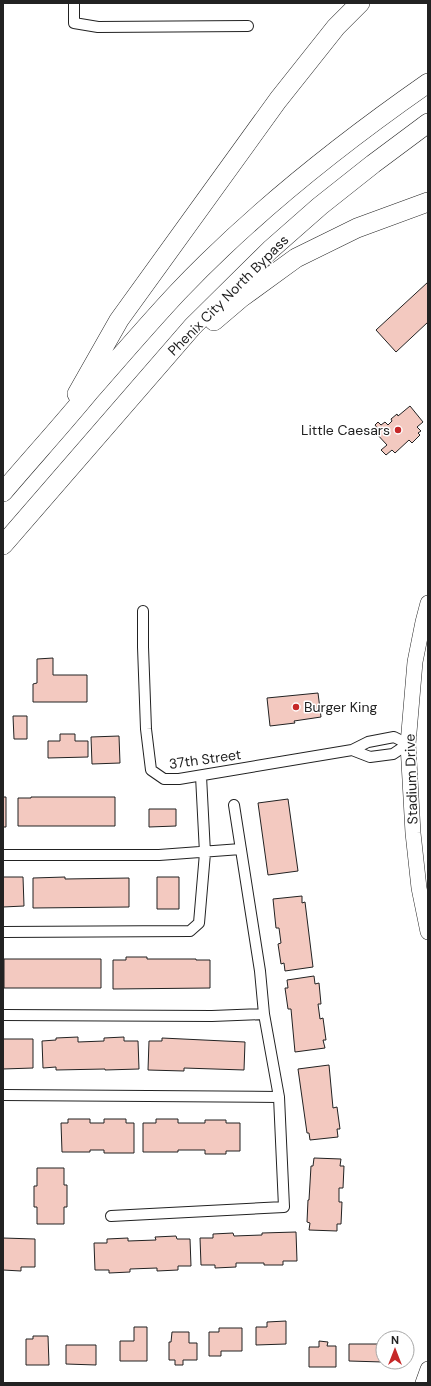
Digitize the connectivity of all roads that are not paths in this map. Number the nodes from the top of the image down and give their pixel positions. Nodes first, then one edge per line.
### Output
1 (74, 3) edge
2 (360, 3) edge
3 (248, 26) dead end
4 (428, 83) edge
5 (428, 123) edge
6 (428, 202) edge
7 (116, 414) junction
8 (57, 429) junction
9 (3, 492) edge
10 (3, 545) edge
11 (428, 603) edge
12 (143, 610) dead end
13 (408, 744) junction
14 (352, 750) junction
15 (202, 776) junction
16 (234, 805) dead end
17 (241, 850) junction
18 (205, 853) junction
19 (3, 855) edge
20 (424, 887) edge
21 (3, 932) edge
22 (428, 932) edge
23 (264, 1014) junction
24 (3, 1015) edge
25 (3, 1095) edge
26 (279, 1096) junction
27 (111, 1216) dead end
28 (428, 1369) edge
29 (423, 1383) edge

1 - 3 street
2 - 8 highway
4 - 8 highway
5 - 7 highway, Phenix City North Bypass
6 - 7 highway
7 - 10 highway, Phenix City North Bypass
8 - 9 highway
11 - 13 street, Stadium Drive
12 - 15 street, 37th Street
13 - 14 street, 37th Street
13 - 14 street, 37th Street
13 - 20 street, Stadium Drive
14 - 15 street, 37th Street
15 - 18 street
16 - 17 street
17 - 18 street
17 - 23 street
18 - 19 street
18 - 21 street
20 - 22 street, Stadium Drive
23 - 24 street
23 - 26 street
25 - 26 street
26 - 27 street
28 - 29 street

